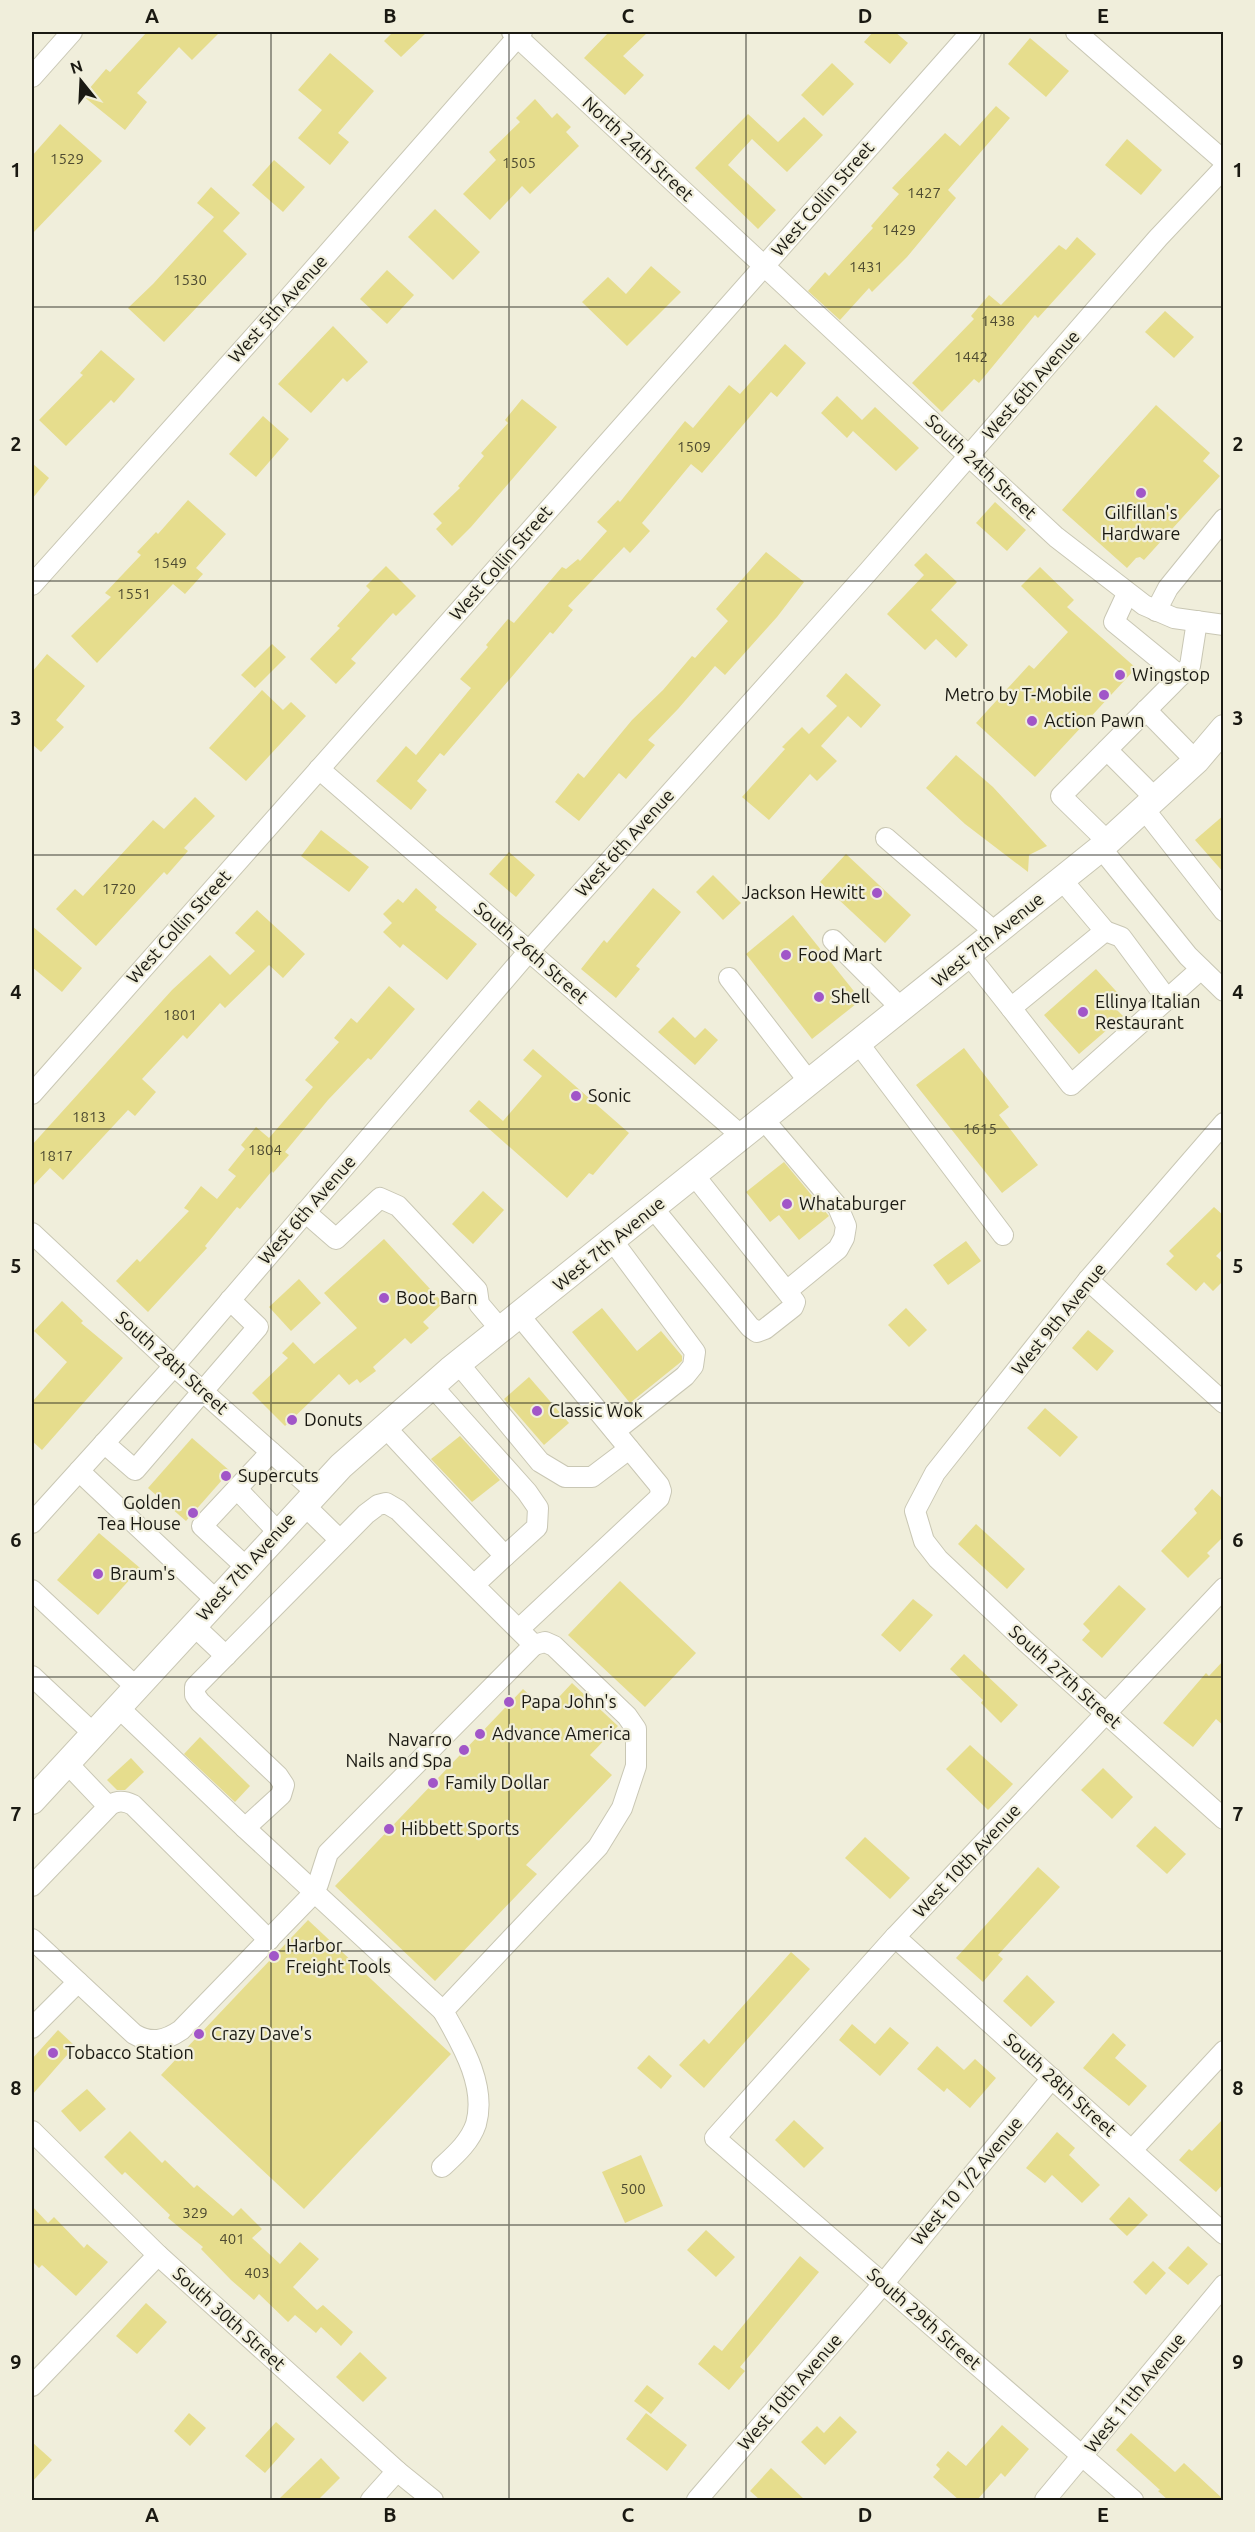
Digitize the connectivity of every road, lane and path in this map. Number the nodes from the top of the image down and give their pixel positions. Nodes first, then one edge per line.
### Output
1 (72, 32) edge
2 (971, 32) edge
3 (1076, 32) edge
4 (517, 33) edge
5 (32, 77) edge
6 (1224, 162) edge
7 (1224, 168) edge
8 (764, 266) junction
9 (969, 456) junction
10 (1224, 519) edge
11 (32, 585) edge
12 (1127, 594) junction
13 (1156, 610) junction
14 (1197, 621) junction
15 (1224, 625) edge
16 (1180, 676) junction
17 (1146, 711) junction
18 (1224, 728) edge
19 (1107, 750) junction
20 (1196, 761) junction
21 (319, 769) junction
22 (1150, 804) junction
23 (886, 838) dead end
24 (1105, 845) junction
25 (1062, 880) junction
26 (1224, 911) edge
27 (1105, 931) junction
28 (996, 933) junction
29 (833, 940) dead end
30 (529, 951) junction
31 (969, 956) junction
32 (1201, 969) junction
33 (729, 978) dead end
34 (1224, 992) edge
35 (1167, 999) junction
36 (1011, 1008) junction
37 (902, 1009) junction
38 (860, 1044) junction
39 (810, 1083) junction
40 (32, 1094) edge
41 (764, 1120) junction
42 (1224, 1123) edge
43 (743, 1137) junction
44 (694, 1175) junction
45 (653, 1208) junction
46 (305, 1212) junction
47 (32, 1233) edge
48 (1003, 1235) dead end
49 (612, 1240) junction
50 (1088, 1280) junction
51 (788, 1290) junction
52 (230, 1300) junction
53 (510, 1322) junction
54 (458, 1363) junction
55 (174, 1366) junction
56 (432, 1386) junction
57 (202, 1391) junction
58 (1224, 1403) edge
59 (385, 1427) junction
60 (615, 1431) junction
61 (104, 1443) junction
62 (629, 1449) junction
63 (271, 1452) junction
64 (79, 1471) junction
65 (237, 1489) junction
66 (309, 1498) junction
67 (32, 1523) edge
68 (918, 1526) joint
69 (278, 1532) junction
70 (340, 1540) junction
71 (505, 1556) junction
72 (246, 1567) junction
73 (474, 1585) junction
74 (1224, 1588) edge
75 (32, 1590) edge
76 (216, 1600) junction
77 (193, 1625) junction
78 (519, 1629) junction
79 (534, 1645) junction
80 (226, 1656) junction
81 (32, 1676) edge
82 (136, 1688) junction
83 (118, 1707) junction
84 (1105, 1714) junction
85 (94, 1734) junction
86 (67, 1763) junction
87 (32, 1801) edge
88 (108, 1806) junction
89 (1224, 1819) edge
90 (245, 1828) junction
91 (32, 1886) edge
92 (313, 1892) junction
93 (895, 1937) junction
94 (32, 1939) edge
95 (269, 1940) junction
96 (78, 1982) junction
97 (443, 2011) junction
98 (32, 2028) edge
99 (1224, 2051) edge
100 (1052, 2078) junction
101 (32, 2131) edge
102 (715, 2138) joint
103 (1131, 2150) junction
104 (442, 2167) dead end
105 (1224, 2234) edge
106 (158, 2255) junction
107 (883, 2284) junction
108 (1224, 2285) edge
109 (32, 2386) edge
110 (1083, 2456) junction
111 (397, 2471) junction
112 (371, 2500) edge
113 (430, 2500) edge
114 (697, 2500) edge
115 (1045, 2500) edge
116 (1132, 2500) edge

1 - 5 street
2 - 8 street, West Collin Street
3 - 6 street
4 - 8 street, North 24th Street
4 - 11 street, West 5th Avenue
7 - 9 street, West 6th Avenue
8 - 9 street, South 24th Street
8 - 21 street, West Collin Street
9 - 12 street, South 24th Street
9 - 30 street, West 6th Avenue
10 - 13 street
12 - 13 street, South 24th Street
12 - 16 street
13 - 14 street, South 24th Street
14 - 15 street, South 24th Street
14 - 16 street
16 - 17 street
17 - 19 street
17 - 20 street
18 - 20 main road, West 7th Avenue
19 - 22 street
19 - 24 street
20 - 22 main road, West 7th Avenue
21 - 30 street, South 26th Street
21 - 40 street, West Collin Street
22 - 24 main road, West 7th Avenue
22 - 26 street
23 - 28 street
24 - 25 main road, West 7th Avenue
24 - 32 street
25 - 27 street
25 - 28 main road, West 7th Avenue
27 - 35 street
27 - 36 street
28 - 31 main road, West 7th Avenue
29 - 37 street
30 - 43 street, South 26th Street
30 - 46 street, West 6th Avenue
31 - 36 street
31 - 37 main road, West 7th Avenue
32 - 34 street
32 - 35 street
33 - 39 street
35 - 36 street
37 - 38 main road, West 7th Avenue
38 - 39 main road, West 7th Avenue
38 - 48 street
39 - 41 main road, West 7th Avenue
41 - 43 main road, West 7th Avenue
41 - 51 street
42 - 50 street, West 9th Avenue
43 - 44 main road, West 7th Avenue
44 - 45 main road, West 7th Avenue
44 - 51 street
45 - 49 main road, West 7th Avenue
45 - 51 street
46 - 52 street, West 6th Avenue
46 - 53 street
47 - 55 street, South 28th Street
49 - 53 main road, West 7th Avenue
49 - 60 street
50 - 58 street
50 - 68 street, West 9th Avenue
52 - 55 street, West 6th Avenue
52 - 57 street
53 - 54 main road, West 7th Avenue
53 - 60 street
54 - 56 main road, West 7th Avenue
54 - 62 street
55 - 57 street, South 28th Street
55 - 61 street, West 6th Avenue
56 - 59 main road, West 7th Avenue
56 - 71 street
57 - 61 street
57 - 63 street, South 28th Street
59 - 66 main road, West 7th Avenue
59 - 71 street
60 - 62 street
61 - 64 street, West 6th Avenue
62 - 78 street
63 - 65 street
63 - 66 street, South 28th Street
64 - 67 street, West 6th Avenue
64 - 76 street
65 - 69 street
65 - 72 street
66 - 69 main road, West 7th Avenue
66 - 70 street, South 28th Street
68 - 84 street, South 27th Street
69 - 72 main road, West 7th Avenue
70 - 73 street
70 - 80 street
71 - 73 street
72 - 76 main road, West 7th Avenue
73 - 78 street
74 - 84 street, West 10th Avenue
75 - 82 street
76 - 77 main road, West 7th Avenue
77 - 80 street
77 - 82 main road, West 7th Avenue
78 - 79 street
79 - 92 street
79 - 97 street
80 - 90 street
81 - 85 street
82 - 83 main road, West 7th Avenue
83 - 85 main road, West 7th Avenue
83 - 90 street
84 - 89 street, South 27th Street
84 - 93 street, West 10th Avenue
85 - 86 main road, West 7th Avenue
86 - 87 main road, West 7th Avenue
86 - 88 street
88 - 91 street
88 - 95 street
90 - 92 street
92 - 95 street
92 - 97 street
93 - 100 street, South 28th Street
93 - 102 street, West 10th Avenue
94 - 96 street
95 - 96 street
96 - 98 street
97 - 104 street
99 - 103 street
100 - 103 street, South 28th Street
100 - 107 street, West 10 1/2 Avenue
101 - 106 street, South 30th Street
102 - 107 street, South 29th Street
103 - 105 street, South 28th Street
106 - 109 street
106 - 111 street, South 30th Street
107 - 110 street, South 29th Street
107 - 114 street, West 10th Avenue
108 - 110 street, West 11th Avenue
110 - 115 street, West 11th Avenue
110 - 116 street, South 29th Street
111 - 112 street
111 - 113 street, South 30th Street

